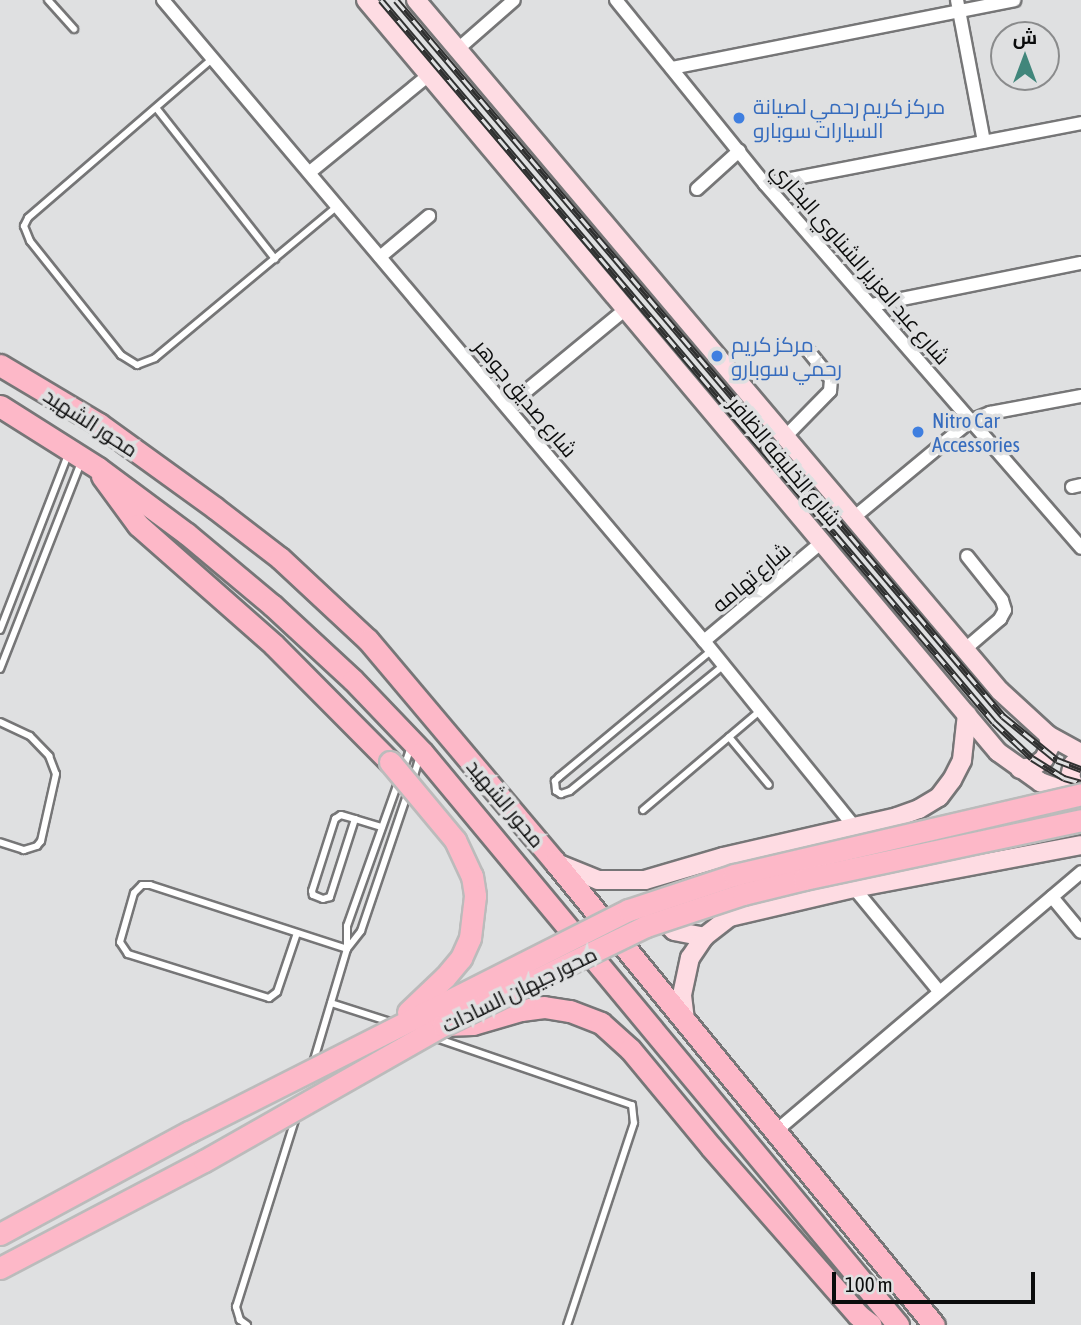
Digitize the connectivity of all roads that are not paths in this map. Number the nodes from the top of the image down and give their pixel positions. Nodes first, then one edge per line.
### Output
1 (48, 0) edge
2 (163, 0) edge
3 (366, 0) edge
4 (416, 0) edge
5 (514, 0) edge
6 (616, 0) edge
7 (1014, 0) edge
8 (958, 5) edge
9 (75, 29) dead end
10 (458, 49) junction
11 (213, 59) junction
12 (672, 68) junction
13 (429, 75) junction
14 (157, 109) junction
15 (1081, 122) edge
16 (984, 141) junction
17 (739, 150) junction
18 (310, 172) junction
19 (765, 184) junction
20 (697, 189) dead end
21 (338, 206) junction
22 (429, 216) dead end
23 (380, 257) junction
24 (275, 259) junction
25 (1081, 263) edge
26 (873, 304) junction
27 (627, 308) junction
28 (809, 352) dead end
29 (0, 365) edge
30 (1081, 396) edge
31 (0, 406) edge
32 (508, 406) junction
33 (970, 421) junction
34 (784, 438) junction
35 (83, 459) junction
36 (852, 519) junction
37 (822, 542) junction
38 (1081, 548) edge
39 (967, 556) dead end
40 (0, 631) edge
41 (708, 645) junction
42 (964, 650) junction
43 (724, 665) junction
44 (0, 669) edge
45 (761, 710) junction
46 (967, 714) junction
47 (0, 722) edge
48 (618, 728) junction
49 (1048, 735) junction
50 (729, 737) junction
51 (629, 742) junction
52 (417, 748) junction
53 (1081, 755) edge
54 (1020, 769) junction
55 (769, 785) dead end
56 (1080, 795) edge
57 (643, 810) dead end
58 (355, 819) junction
59 (1081, 820) edge
60 (853, 826) junction
61 (382, 827) junction
62 (0, 842) edge
63 (1081, 845) edge
64 (555, 862) junction
65 (1081, 872) edge
66 (645, 880) junction
67 (854, 888) junction
68 (1052, 897) junction
69 (1079, 927) edge
70 (297, 933) junction
71 (704, 937) junction
72 (347, 949) junction
73 (938, 990) junction
74 (331, 1003) junction
75 (685, 1020) junction
76 (443, 1025) junction
77 (408, 1028) dead end
78 (384, 1032) junction
79 (421, 1033) dead end
80 (306, 1082) dead end
81 (302, 1096) dead end
82 (776, 1131) junction
83 (0, 1234) edge
84 (0, 1268) edge
85 (247, 1325) edge
86 (567, 1325) edge
87 (871, 1325) edge
88 (898, 1325) edge
89 (934, 1325) edge

1 - 9 lane
2 - 11 street, شارع صديق جوهر
3 - 13 street, شارع الخليفه الظافر
4 - 10 street, شارع الخليفه الظافر
5 - 10 street
6 - 12 street, شارع عبد العزيز الشناوي البخاري
7 - 8 street
8 - 12 street
8 - 16 street
10 - 34 street, شارع الخليفه الظافر
11 - 14 lane
11 - 18 street, شارع صديق جوهر
12 - 17 street, شارع عبد العزيز الشناوي البخاري
13 - 18 street
13 - 27 street, شارع الخليفه الظافر
14 - 24 lane
14 - 24 lane
15 - 16 street
16 - 19 street
17 - 19 street, شارع عبد العزيز الشناوي البخاري
17 - 20 street
18 - 21 street, شارع صديق جوهر
19 - 26 street, شارع عبد العزيز الشناوي البخاري
21 - 23 street, شارع صديق جوهر
21 - 24 lane
22 - 23 street
23 - 32 street, شارع صديق جوهر
25 - 26 street
26 - 33 street, شارع عبد العزيز الشناوي البخاري
27 - 32 street
27 - 37 street, شارع الخليفه الظافر
28 - 34 street
29 - 64 main road, محور الشهيد
30 - 33 street
31 - 35 main road, محور الشهيد
32 - 41 street, شارع صديق جوهر
33 - 36 street
33 - 38 street, شارع عبد العزيز الشناوي البخاري
34 - 36 street, شارع الخليفه الظافر
35 - 40 lane
35 - 44 lane
35 - 52 main road, محور الشهيد
35 - 78 main road, bridge
36 - 42 street, شارع الخليفه الظافر
37 - 41 street, شارع تهامه
37 - 46 street, شارع الخليفه الظافر
39 - 42 street
41 - 43 street, شارع صديق جوهر
41 - 48 lane
42 - 49 street, شارع الخليفه الظافر
43 - 45 street, شارع صديق جوهر
43 - 51 lane
45 - 50 lane
45 - 60 street, شارع صديق جوهر
46 - 54 street, شارع الخليفه الظافر
46 - 60 street
47 - 62 lane
48 - 51 lane
48 - 51 lane
49 - 53 street, شارع الخليفه الظافر
49 - 54 street
50 - 55 lane
50 - 57 lane
52 - 61 lane
52 - 72 lane
52 - 88 main road, محور الشهيد
53 - 56 street
54 - 56 street, شارع الخليفه الظافر
56 - 78 main road, محور جيهان السادات, bridge
58 - 58 lane
58 - 61 lane
59 - 76 main road, محور جيهان السادات, bridge
60 - 66 street
61 - 72 lane
63 - 67 street
64 - 66 street
64 - 75 main road, محور الشهيد
65 - 68 street
66 - 71 street
67 - 71 street
67 - 73 street
68 - 69 street
68 - 73 street
70 - 70 lane
70 - 72 lane
71 - 75 street
72 - 74 lane
73 - 82 street
74 - 77 lane
74 - 80 lane
75 - 82 main road, محور الشهيد
76 - 84 main road, محور جيهان السادات, bridge
76 - 87 main road
78 - 83 main road, محور جيهان السادات, bridge
79 - 86 lane
81 - 85 lane
82 - 89 main road, محور الشهيد

